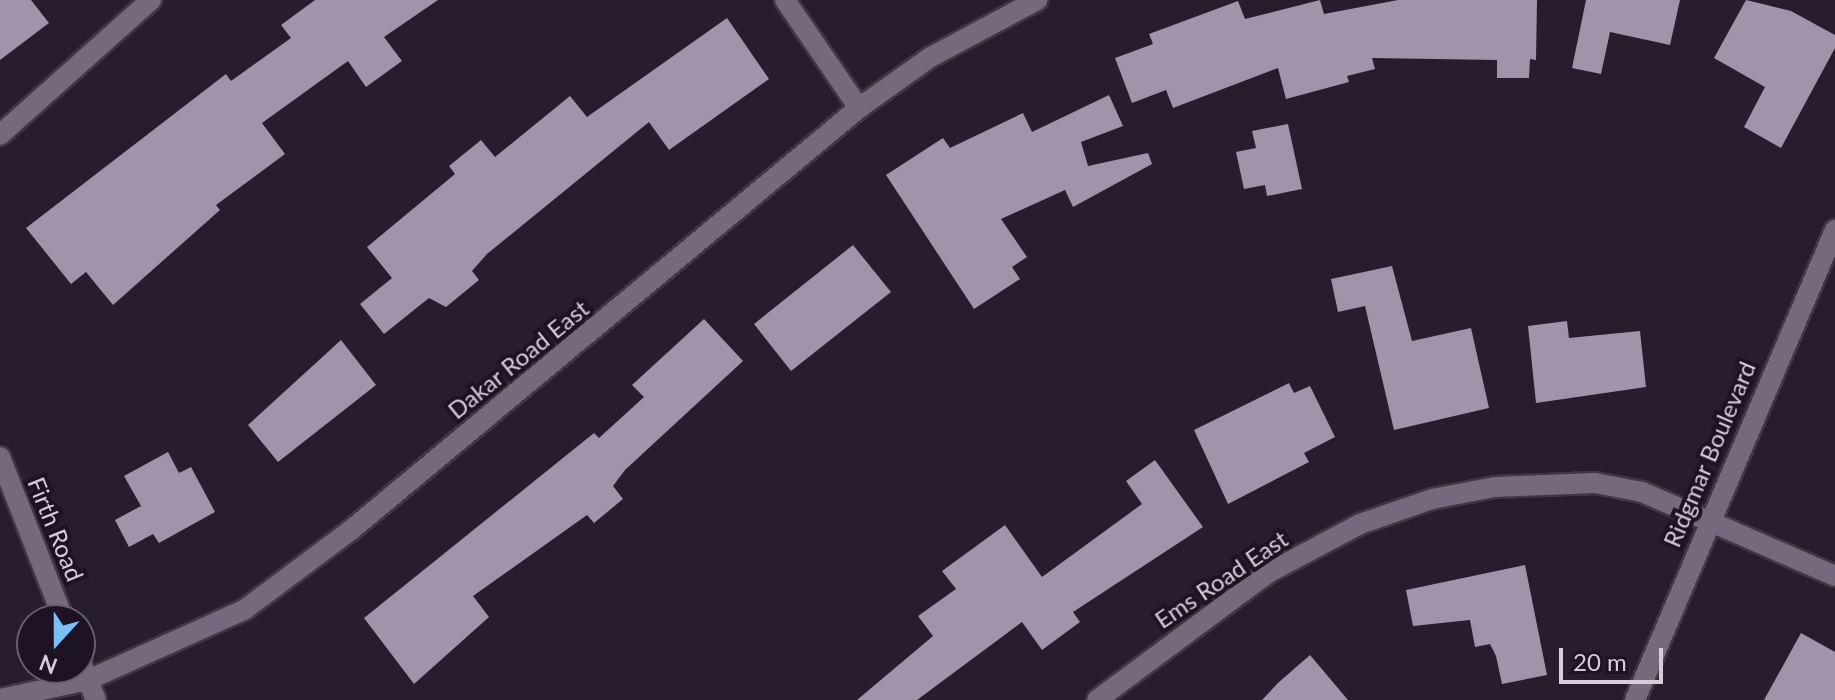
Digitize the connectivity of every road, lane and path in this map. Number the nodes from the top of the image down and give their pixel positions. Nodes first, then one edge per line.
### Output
1 (151, 0) edge
2 (785, 0) edge
3 (1037, 0) edge
4 (859, 108) junction
5 (0, 135) edge
6 (1835, 230) edge
7 (0, 457) edge
8 (1709, 520) junction
9 (1835, 576) edge
10 (58, 604) edge
11 (96, 676) edge
12 (69, 684) edge
13 (0, 699) edge
14 (1097, 700) edge
15 (1635, 700) edge

1 - 5 street
2 - 4 street
3 - 4 street, Dakar Road East
4 - 11 street, Dakar Road East
6 - 8 street, Ridgmar Boulevard
7 - 10 street, Firth Road
8 - 9 street, Ems Road East
8 - 14 street, Ems Road East
8 - 15 street, Ridgmar Boulevard
12 - 13 street, Dakar Road East

